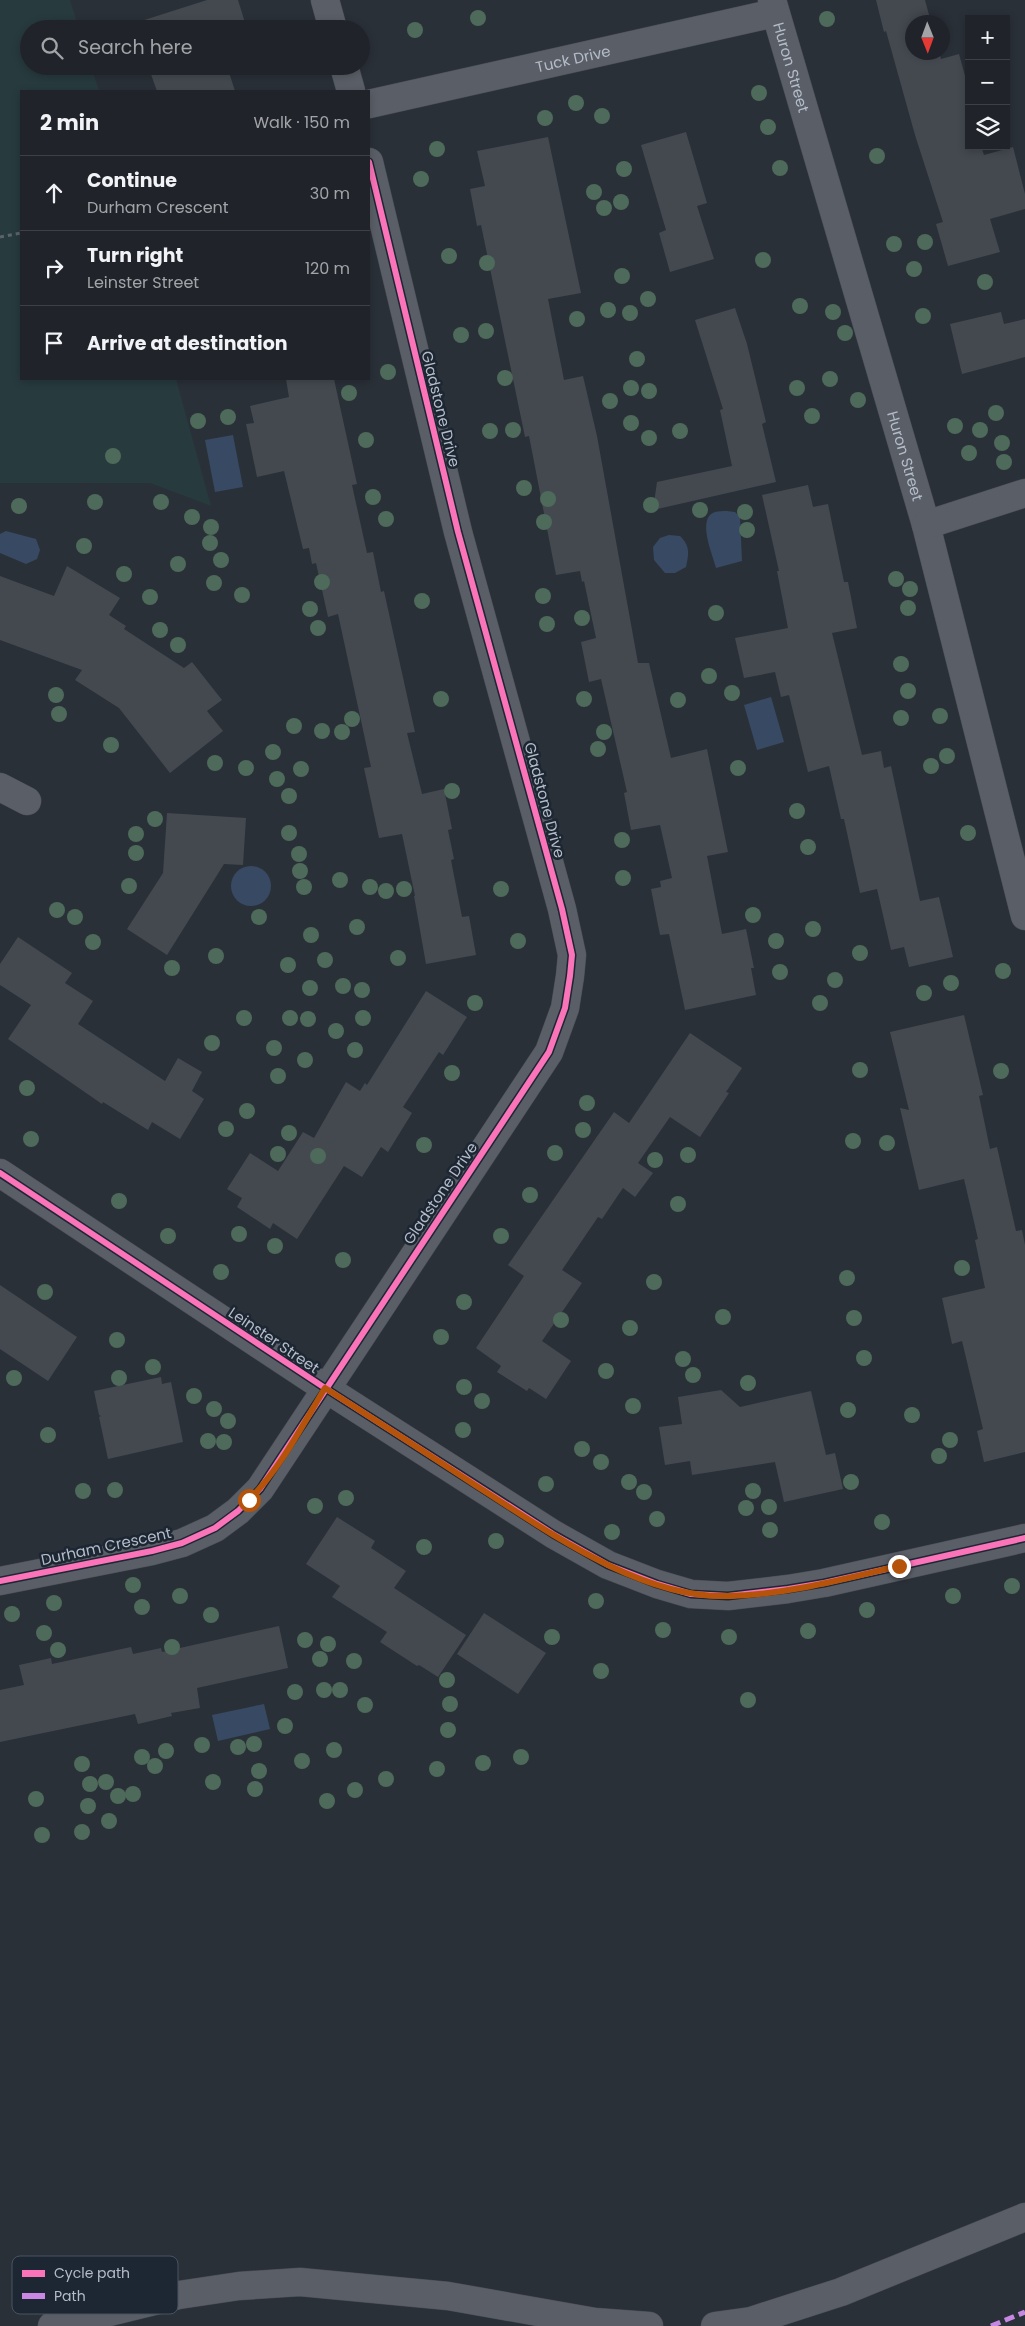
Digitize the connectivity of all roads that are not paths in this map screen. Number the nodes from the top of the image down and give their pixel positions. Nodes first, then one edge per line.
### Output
1 (325, 0) edge
2 (774, 6) edge
3 (331, 20) edge
4 (347, 75) edge
5 (351, 90) edge
6 (370, 104) edge
7 (370, 166) edge
8 (1025, 493) edge
9 (926, 526) junction
10 (0, 787) edge
11 (28, 800) dead end
12 (1025, 916) edge
13 (0, 1173) edge
14 (325, 1388) junction
15 (1025, 1538) edge
16 (0, 1581) edge
17 (1025, 2216) edge
18 (178, 2295) edge
19 (101, 2314) edge
20 (52, 2326) edge
21 (649, 2326) edge
22 (715, 2326) edge

1 - 3 street
2 - 6 street, Tuck Drive
2 - 9 street, Huron Street
4 - 5 street
7 - 14 street, Gladstone Drive
8 - 9 street
9 - 12 street, Huron Street
10 - 11 street
13 - 14 street, Leinster Street
14 - 15 street, Leinster Street
14 - 16 street, Durham Crescent
17 - 22 street
18 - 21 street
19 - 20 street

